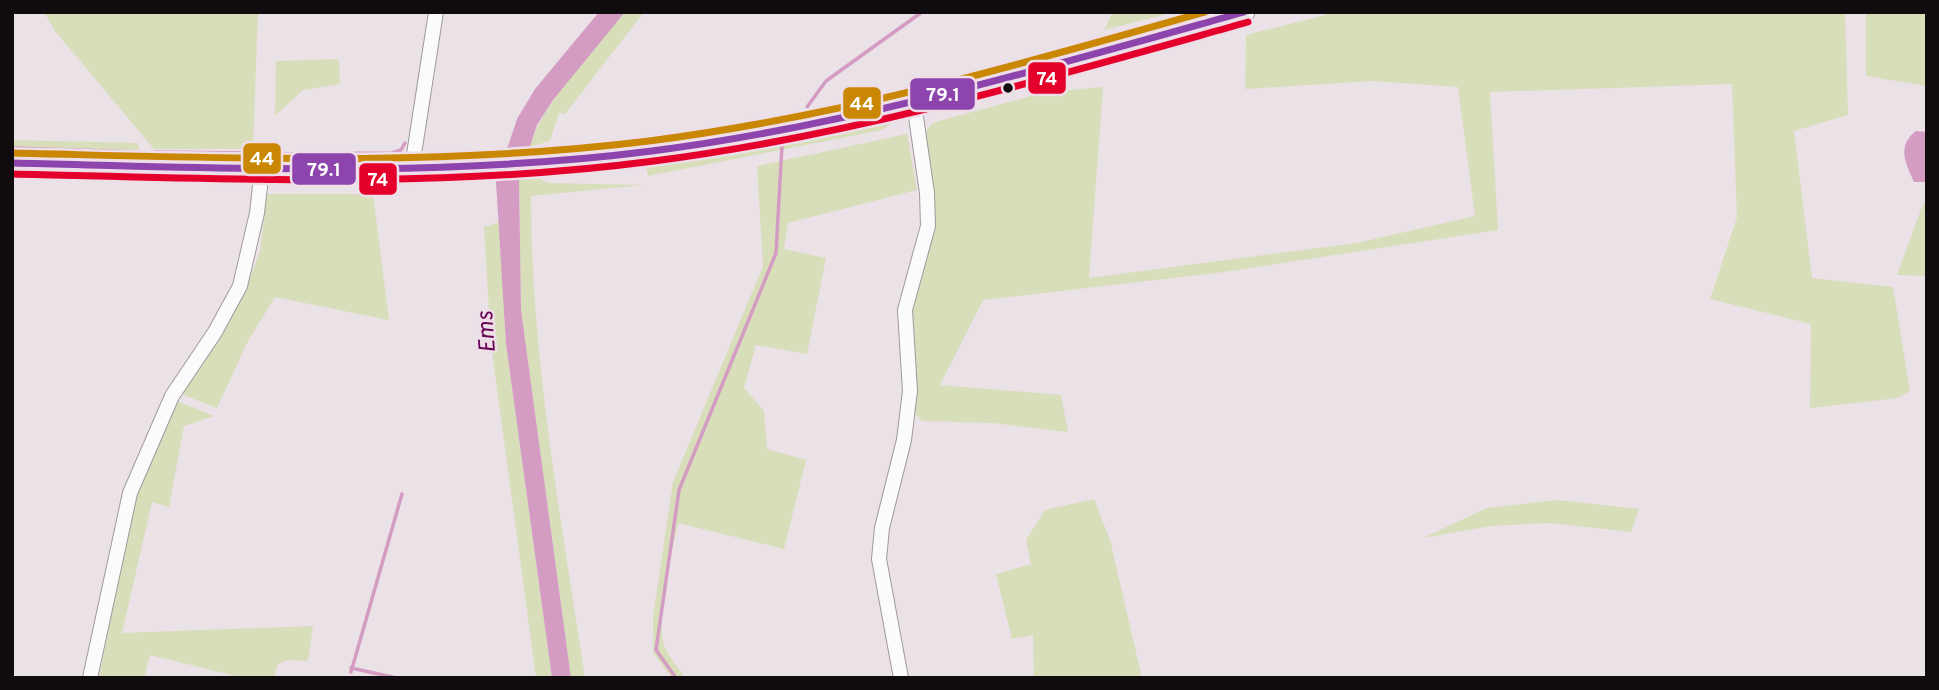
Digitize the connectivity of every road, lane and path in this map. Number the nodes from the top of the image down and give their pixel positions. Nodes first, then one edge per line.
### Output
1 (436, 12) edge
2 (1245, 12) edge
3 (914, 103) junction
4 (12, 163) edge
5 (412, 167) junction
6 (262, 168) junction
7 (90, 678) edge
8 (901, 678) edge

1 - 5 street
2 - 3 main road
3 - 5 main road
3 - 8 street
4 - 6 main road
5 - 6 main road
6 - 7 street

